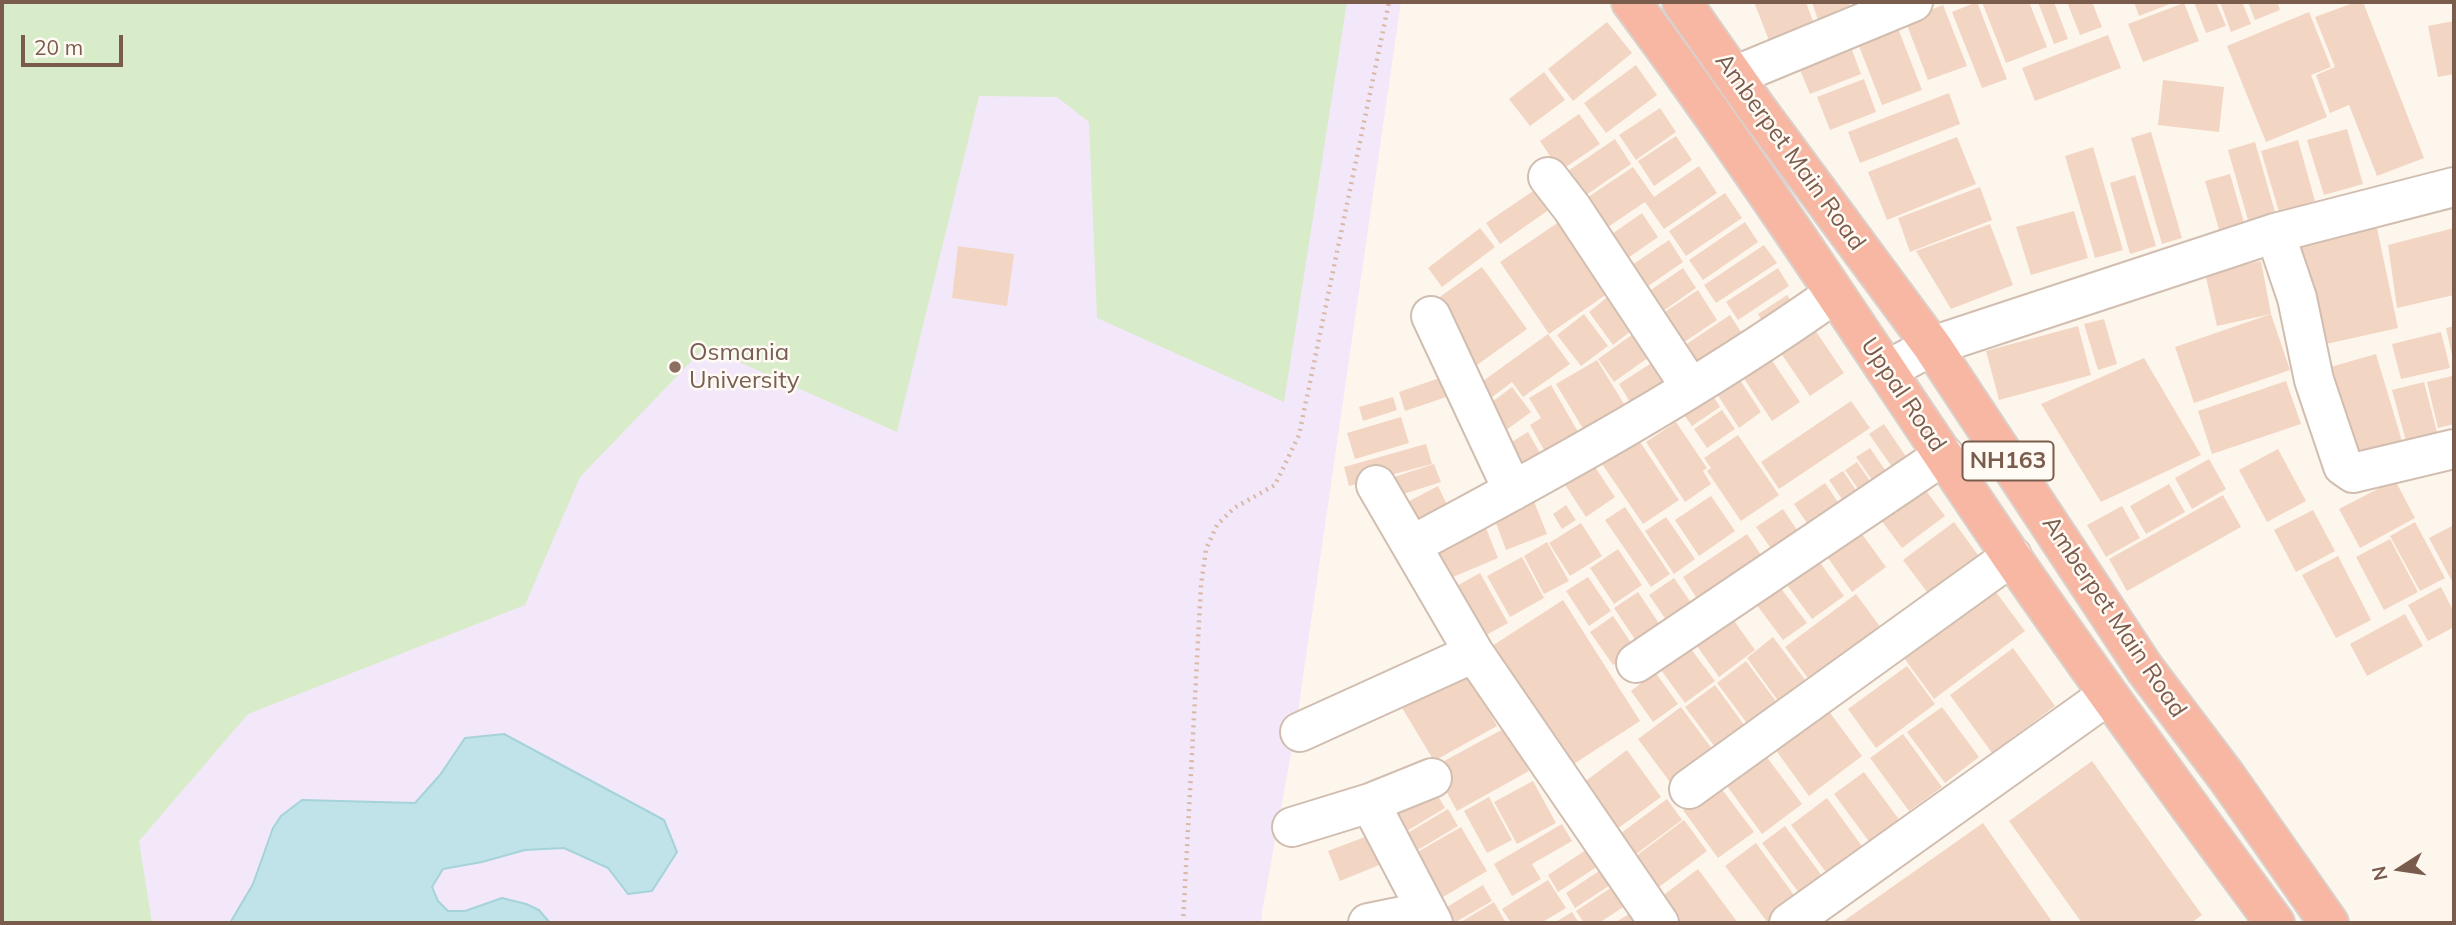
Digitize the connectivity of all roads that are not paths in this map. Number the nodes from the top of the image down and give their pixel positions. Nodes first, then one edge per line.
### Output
1 (1631, 2) edge
2 (1913, 2) edge
3 (1687, 3) edge
4 (1734, 76) junction
5 (1548, 177) dead end
6 (2454, 187) edge
7 (2275, 233) junction
8 (1834, 294) junction
9 (1431, 316) dead end
10 (1932, 346) junction
11 (1887, 370) junction
12 (1691, 388) junction
13 (2454, 449) edge
14 (1944, 456) junction
15 (1376, 485) dead end
16 (1513, 491) junction
17 (1412, 545) junction
18 (2012, 556) junction
19 (1474, 653) junction
20 (1636, 663) dead end
21 (2108, 695) junction
22 (1300, 732) dead end
23 (1432, 778) dead end
24 (1689, 789) dead end
25 (1370, 803) junction
26 (1292, 827) dead end
27 (1430, 917) edge
28 (1368, 923) edge
29 (1660, 923) edge
30 (1789, 923) edge
31 (2275, 923) edge
32 (2329, 923) edge

1 - 8 highway, Uppal Road / NH163
2 - 4 street
3 - 4 highway, Amberpet Main Road / NH163
4 - 10 highway, Amberpet Main Road / NH163
5 - 12 street
6 - 7 street
7 - 10 street
7 - 13 street
8 - 11 highway, Uppal Road / NH163
8 - 12 street
9 - 16 street
10 - 11 street
10 - 32 highway, Amberpet Main Road / NH163
11 - 14 highway, Uppal Road / NH163
12 - 16 street
14 - 18 highway, Uppal Road / NH163
14 - 20 street
15 - 17 street
16 - 17 street
17 - 19 street
18 - 21 highway, Uppal Road / NH163
18 - 24 street
19 - 22 street
19 - 29 street
21 - 30 street
21 - 31 highway, Uppal Road / NH163
23 - 25 street
25 - 26 street
25 - 27 street
27 - 28 street

